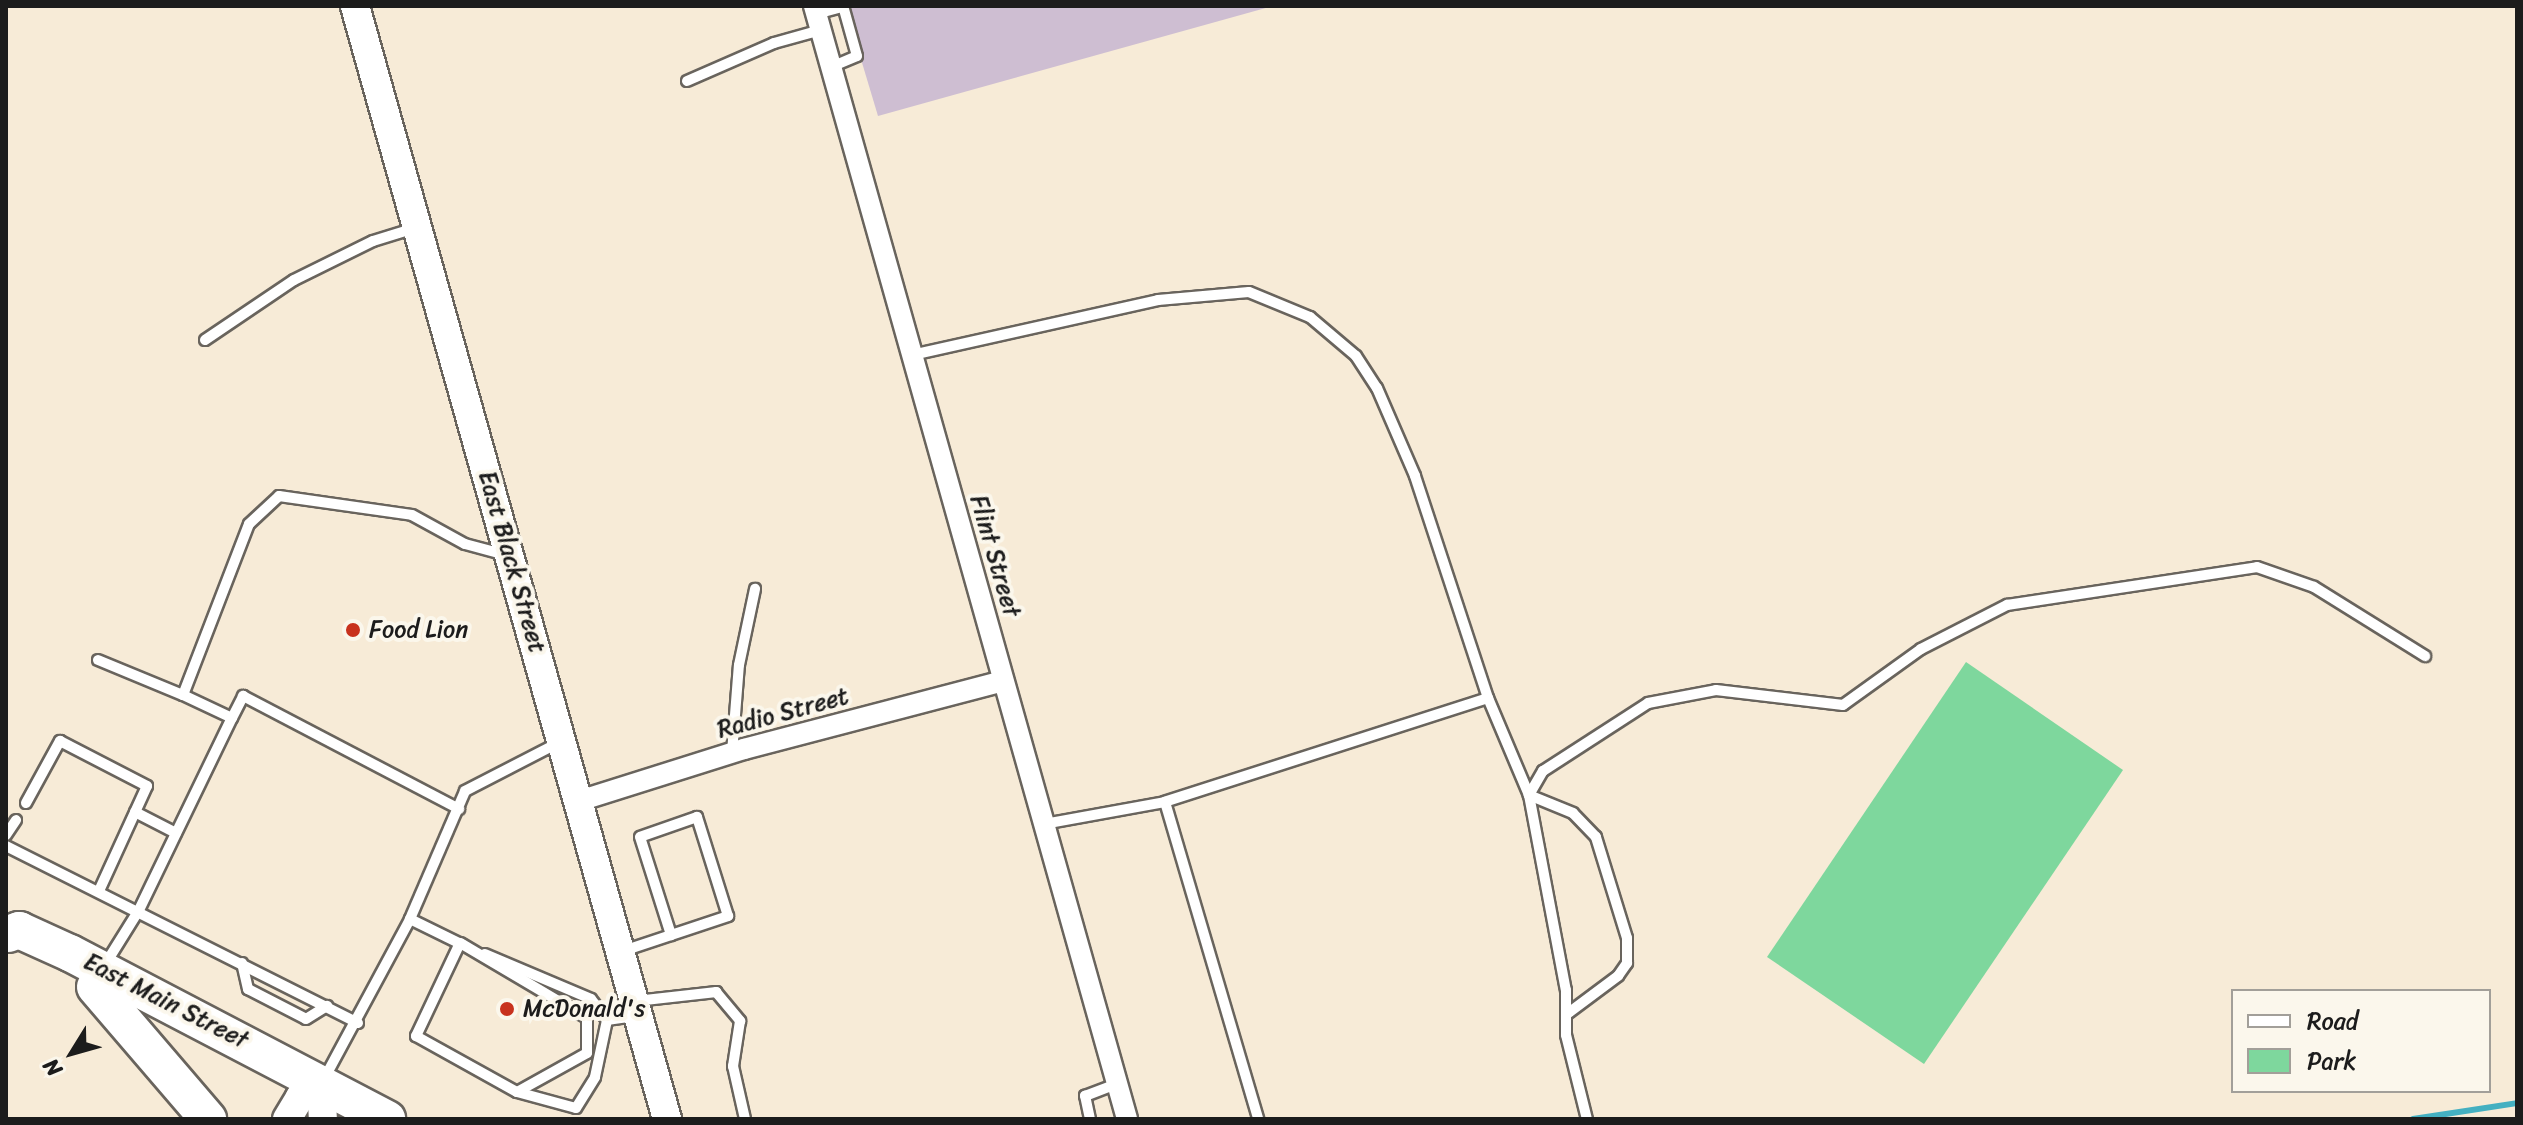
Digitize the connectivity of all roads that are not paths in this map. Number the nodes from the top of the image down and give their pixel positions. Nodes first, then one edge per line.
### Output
1 (355, 6) edge
2 (843, 6) edge
3 (817, 17) edge
4 (831, 67) junction
5 (687, 81) dead end
6 (417, 227) junction
7 (205, 340) dead end
8 (912, 355) junction
9 (510, 556) junction
10 (755, 589) dead end
11 (2425, 656) dead end
12 (98, 660) dead end
13 (1003, 681) junction
14 (183, 695) junction
15 (1488, 698) junction
16 (232, 718) junction
17 (562, 741) junction
18 (732, 753) junction
19 (1529, 795) junction
20 (579, 801) junction
21 (1165, 802) junction
22 (26, 803) dead end
23 (459, 809) junction
24 (135, 812) junction
25 (16, 820) dead end
26 (1044, 824) junction
27 (176, 833) junction
28 (6, 835) edge
29 (6, 846) edge
30 (99, 891) junction
31 (139, 910) junction
32 (410, 919) junction
33 (7, 934) edge
34 (671, 935) junction
35 (460, 943) junction
36 (621, 952) junction
37 (242, 963) junction
38 (99, 978) junction
39 (327, 1006) junction
40 (637, 1008) junction
41 (1567, 1014) junction
42 (607, 1020) junction
43 (358, 1023) junction
44 (1117, 1084) junction
45 (517, 1092) junction
46 (316, 1108) edge
47 (208, 1119) edge
48 (387, 1119) edge
49 (667, 1119) edge
50 (745, 1119) edge
51 (1090, 1119) edge
52 (1127, 1119) edge
53 (1258, 1119) edge
54 (1587, 1119) edge

1 - 6 street, East Black Street
2 - 3 lane
2 - 4 lane
3 - 4 street, Flint Street
3 - 5 lane
4 - 8 street, Flint Street
6 - 7 lane
6 - 9 street, East Black Street
8 - 13 street, Flint Street
8 - 15 lane
9 - 14 lane
9 - 17 street, East Black Street
10 - 18 lane
11 - 19 lane
12 - 14 lane
13 - 18 street, Radio Street
13 - 26 street, Flint Street
14 - 16 lane
15 - 19 lane
15 - 21 lane
16 - 23 lane
16 - 27 lane
17 - 20 street, East Black Street
17 - 23 lane
18 - 20 street, Radio Street
19 - 41 lane
19 - 41 lane
20 - 36 street, East Black Street
21 - 26 lane
21 - 53 lane
22 - 24 lane
23 - 32 lane
24 - 27 lane
24 - 30 lane
25 - 28 lane
26 - 44 street, Flint Street
27 - 31 lane
29 - 30 lane
30 - 31 lane
31 - 37 lane
31 - 38 lane
32 - 35 lane
32 - 43 lane
33 - 38 highway, East Main Street
34 - 34 lane
34 - 36 lane
35 - 42 lane
35 - 45 lane
35 - 45 lane
36 - 40 street, East Black Street
37 - 39 lane
37 - 39 lane
38 - 46 highway, East Main Street
38 - 47 highway
39 - 43 lane
40 - 42 lane
40 - 49 street, East Black Street
40 - 50 lane
41 - 54 lane
42 - 45 lane
43 - 46 lane
44 - 51 lane
44 - 52 street, Flint Street
46 - 48 highway, East Main Street

